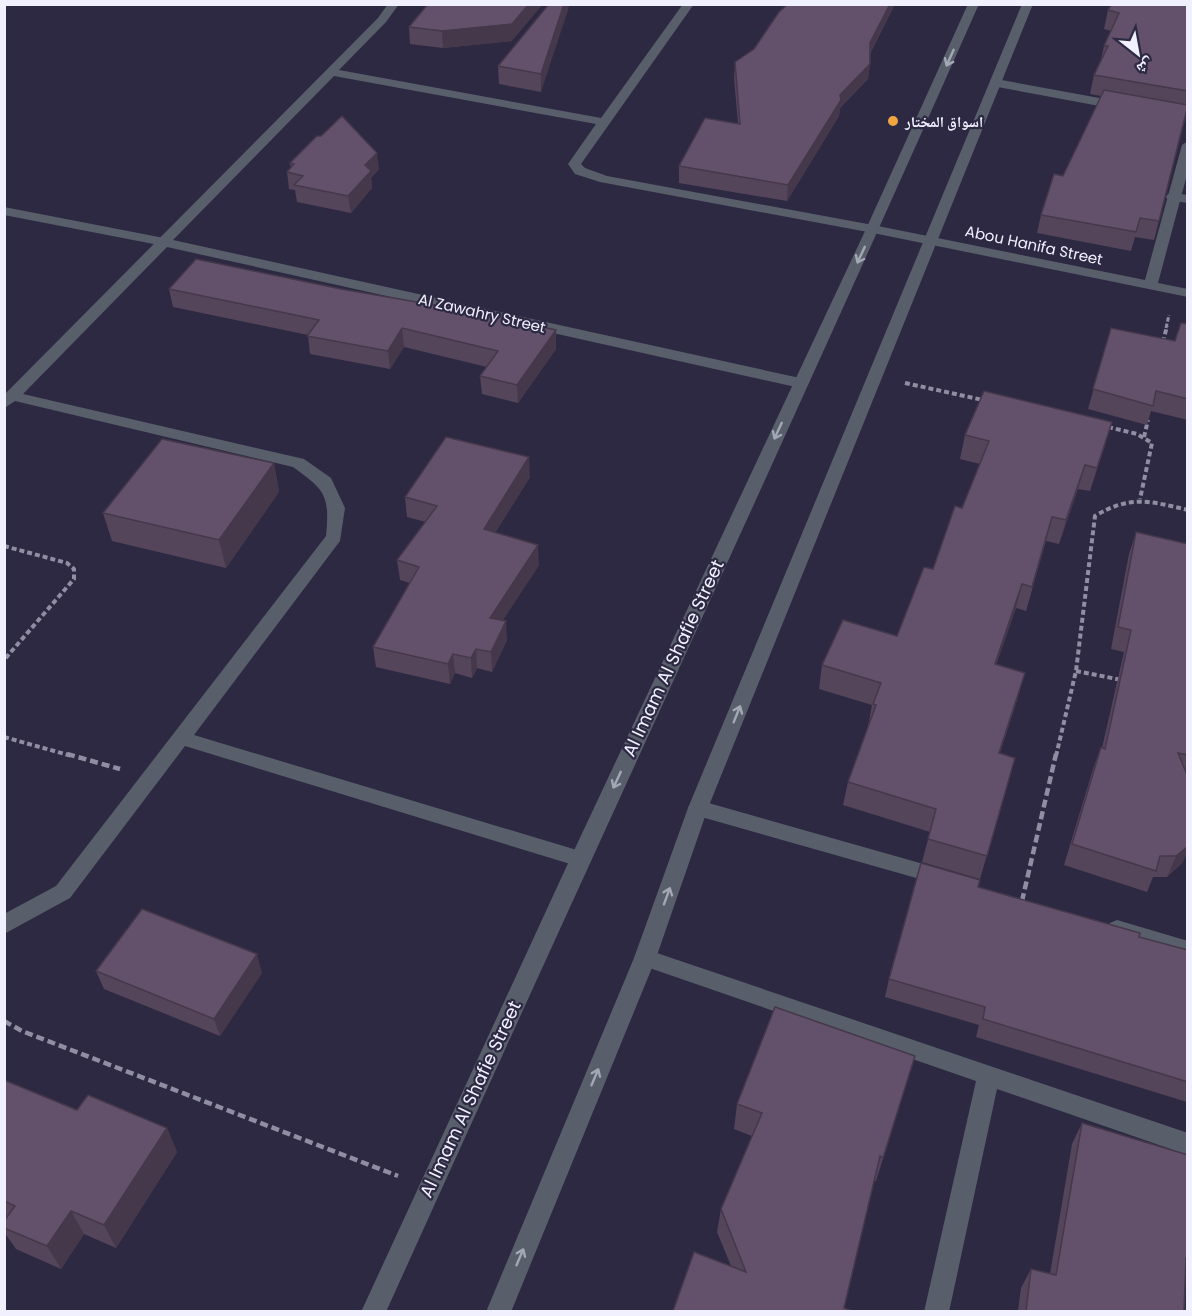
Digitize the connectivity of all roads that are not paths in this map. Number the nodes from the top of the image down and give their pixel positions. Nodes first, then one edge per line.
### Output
1 (394, 4) edge
2 (688, 4) edge
3 (974, 4) edge
4 (1028, 4) edge
5 (331, 72) junction
6 (996, 83) junction
7 (1131, 107) edge
8 (604, 122) junction
9 (1188, 146) edge
10 (1173, 197) junction
11 (1188, 200) edge
12 (4, 211) edge
13 (873, 229) junction
14 (931, 241) junction
15 (164, 242) junction
16 (1150, 286) junction
17 (1181, 292) edge
18 (800, 383) junction
19 (9, 400) edge
20 (181, 738) junction
21 (698, 808) junction
22 (580, 859) junction
23 (955, 881) edge
24 (1100, 924) edge
25 (4, 925) edge
26 (1188, 950) edge
27 (645, 958) junction
28 (988, 1077) junction
29 (1188, 1144) edge
30 (373, 1311) edge
31 (498, 1311) edge
32 (936, 1311) edge

1 - 5 street
2 - 8 street
3 -> 13 street, Al Imam Al Shafie Street
4 - 6 street
5 - 8 street
5 - 15 street
6 - 7 street
6 - 14 street
8 - 13 street, Abou Hanifa Street
9 - 10 street
10 - 11 street
10 - 16 street
12 - 15 street, Al Zawahry Street
13 - 14 street, Abou Hanifa Street
13 -> 18 street, Al Imam Al Shafie Street
14 - 16 street, Abou Hanifa Street
21 -> 14 street
15 - 18 street, Al Zawahry Street
15 - 19 street
16 - 17 street, Abou Hanifa Street
18 -> 22 street, Al Imam Al Shafie Street
19 - 20 street
20 - 22 street
20 - 25 street
21 - 23 street
27 -> 21 street
22 - 30 street, Al Imam Al Shafie Street
24 - 26 street
27 - 28 street
31 -> 27 street
28 - 29 street
28 - 32 street

